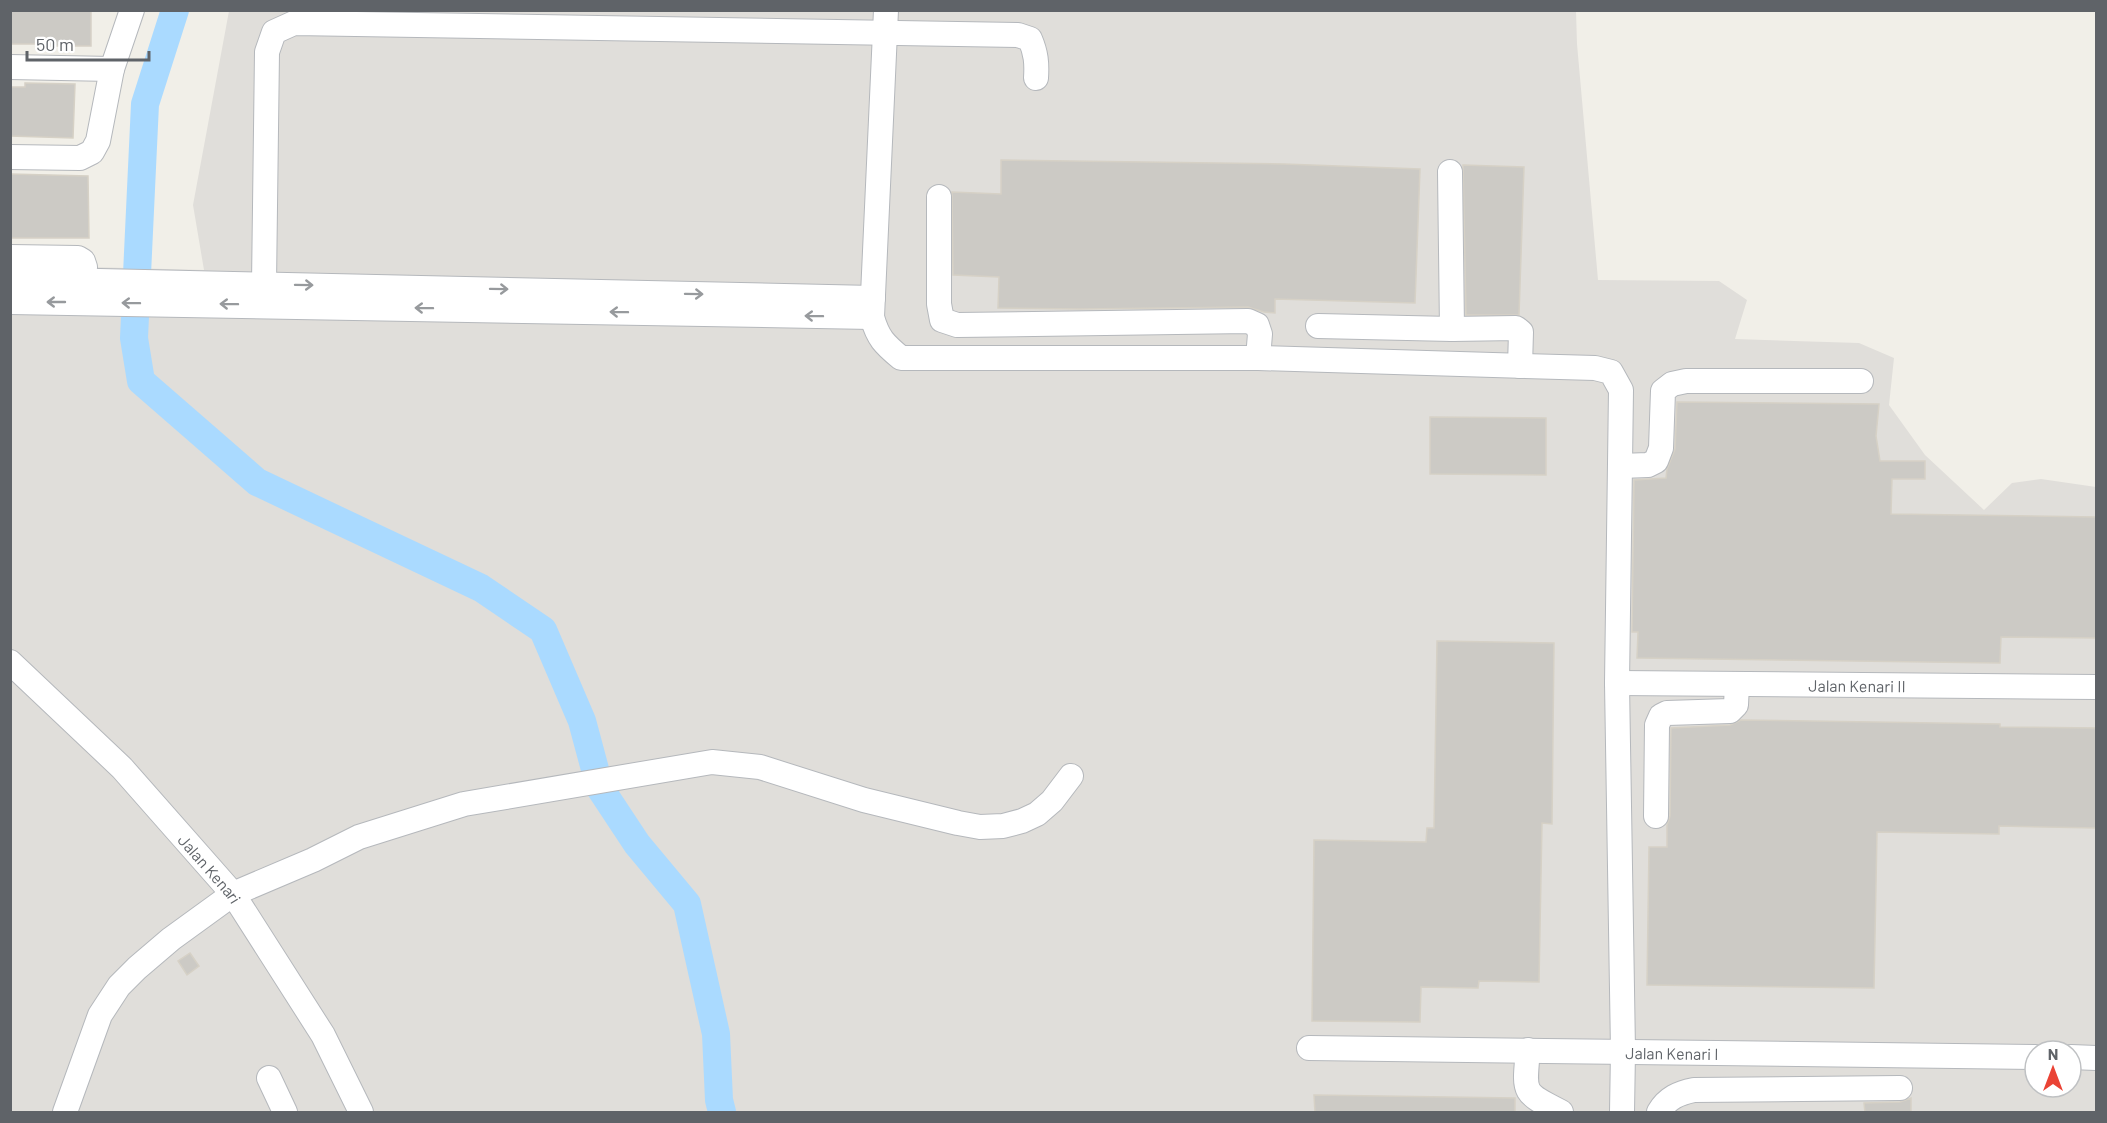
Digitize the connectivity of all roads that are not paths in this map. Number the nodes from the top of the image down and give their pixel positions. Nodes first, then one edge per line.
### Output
1 (132, 10) edge
2 (885, 21) edge
3 (10, 67) edge
4 (112, 69) junction
5 (1036, 78) dead end
6 (10, 157) edge
7 (1450, 172) dead end
8 (939, 197) dead end
9 (10, 258) edge
10 (10, 279) edge
11 (264, 284) junction
12 (96, 288) junction
13 (161, 292) junction
14 (10, 302) edge
15 (873, 308) junction
16 (1141, 322) junction
17 (1074, 323) junction
18 (999, 324) junction
19 (1318, 326) dead end
20 (1452, 329) junction
21 (1000, 358) junction
22 (1074, 358) junction
23 (1140, 358) junction
24 (1258, 358) junction
25 (1520, 366) junction
26 (1861, 381) dead end
27 (1620, 466) junction
28 (10, 662) edge
29 (1617, 683) junction
30 (1737, 684) junction
31 (2097, 687) edge
32 (1071, 776) dead end
33 (1656, 816) dead end
34 (233, 894) junction
35 (1309, 1048) dead end
36 (1528, 1050) junction
37 (1623, 1051) junction
38 (2023, 1057) edge
39 (269, 1078) dead end
40 (1900, 1088) dead end
41 (65, 1113) edge
42 (285, 1113) edge
43 (361, 1113) edge
44 (1561, 1113) edge
45 (1622, 1113) edge
46 (1659, 1113) edge

1 - 4 street
2 - 5 street
2 - 11 street
2 - 15 street
3 - 4 street
4 - 6 street
7 - 20 street
8 - 18 street
9 - 12 street
10 - 12 street
11 - 13 street
11 -> 15 street
12 - 13 street
12 -> 14 street
15 -> 13 street
15 - 21 street
16 - 17 street
16 - 23 street
16 - 24 street
17 - 18 street
17 - 22 street
18 - 21 street
19 - 20 street
20 - 25 street
21 - 22 street
22 - 23 street
23 - 24 street
24 - 25 street
25 - 27 street
26 - 27 street
27 - 29 street
28 - 34 street, Jalan Kenari
29 - 30 street, Jalan Kenari II
29 - 37 street
30 - 31 street, Jalan Kenari II
30 - 33 street
32 - 34 street
34 - 41 street
34 - 43 street, Jalan Kenari
35 - 36 street, Jalan Kenari I
36 - 37 street, Jalan Kenari I
36 - 44 street
37 - 38 street, Jalan Kenari I
37 - 45 street
39 - 42 street
40 - 46 street

